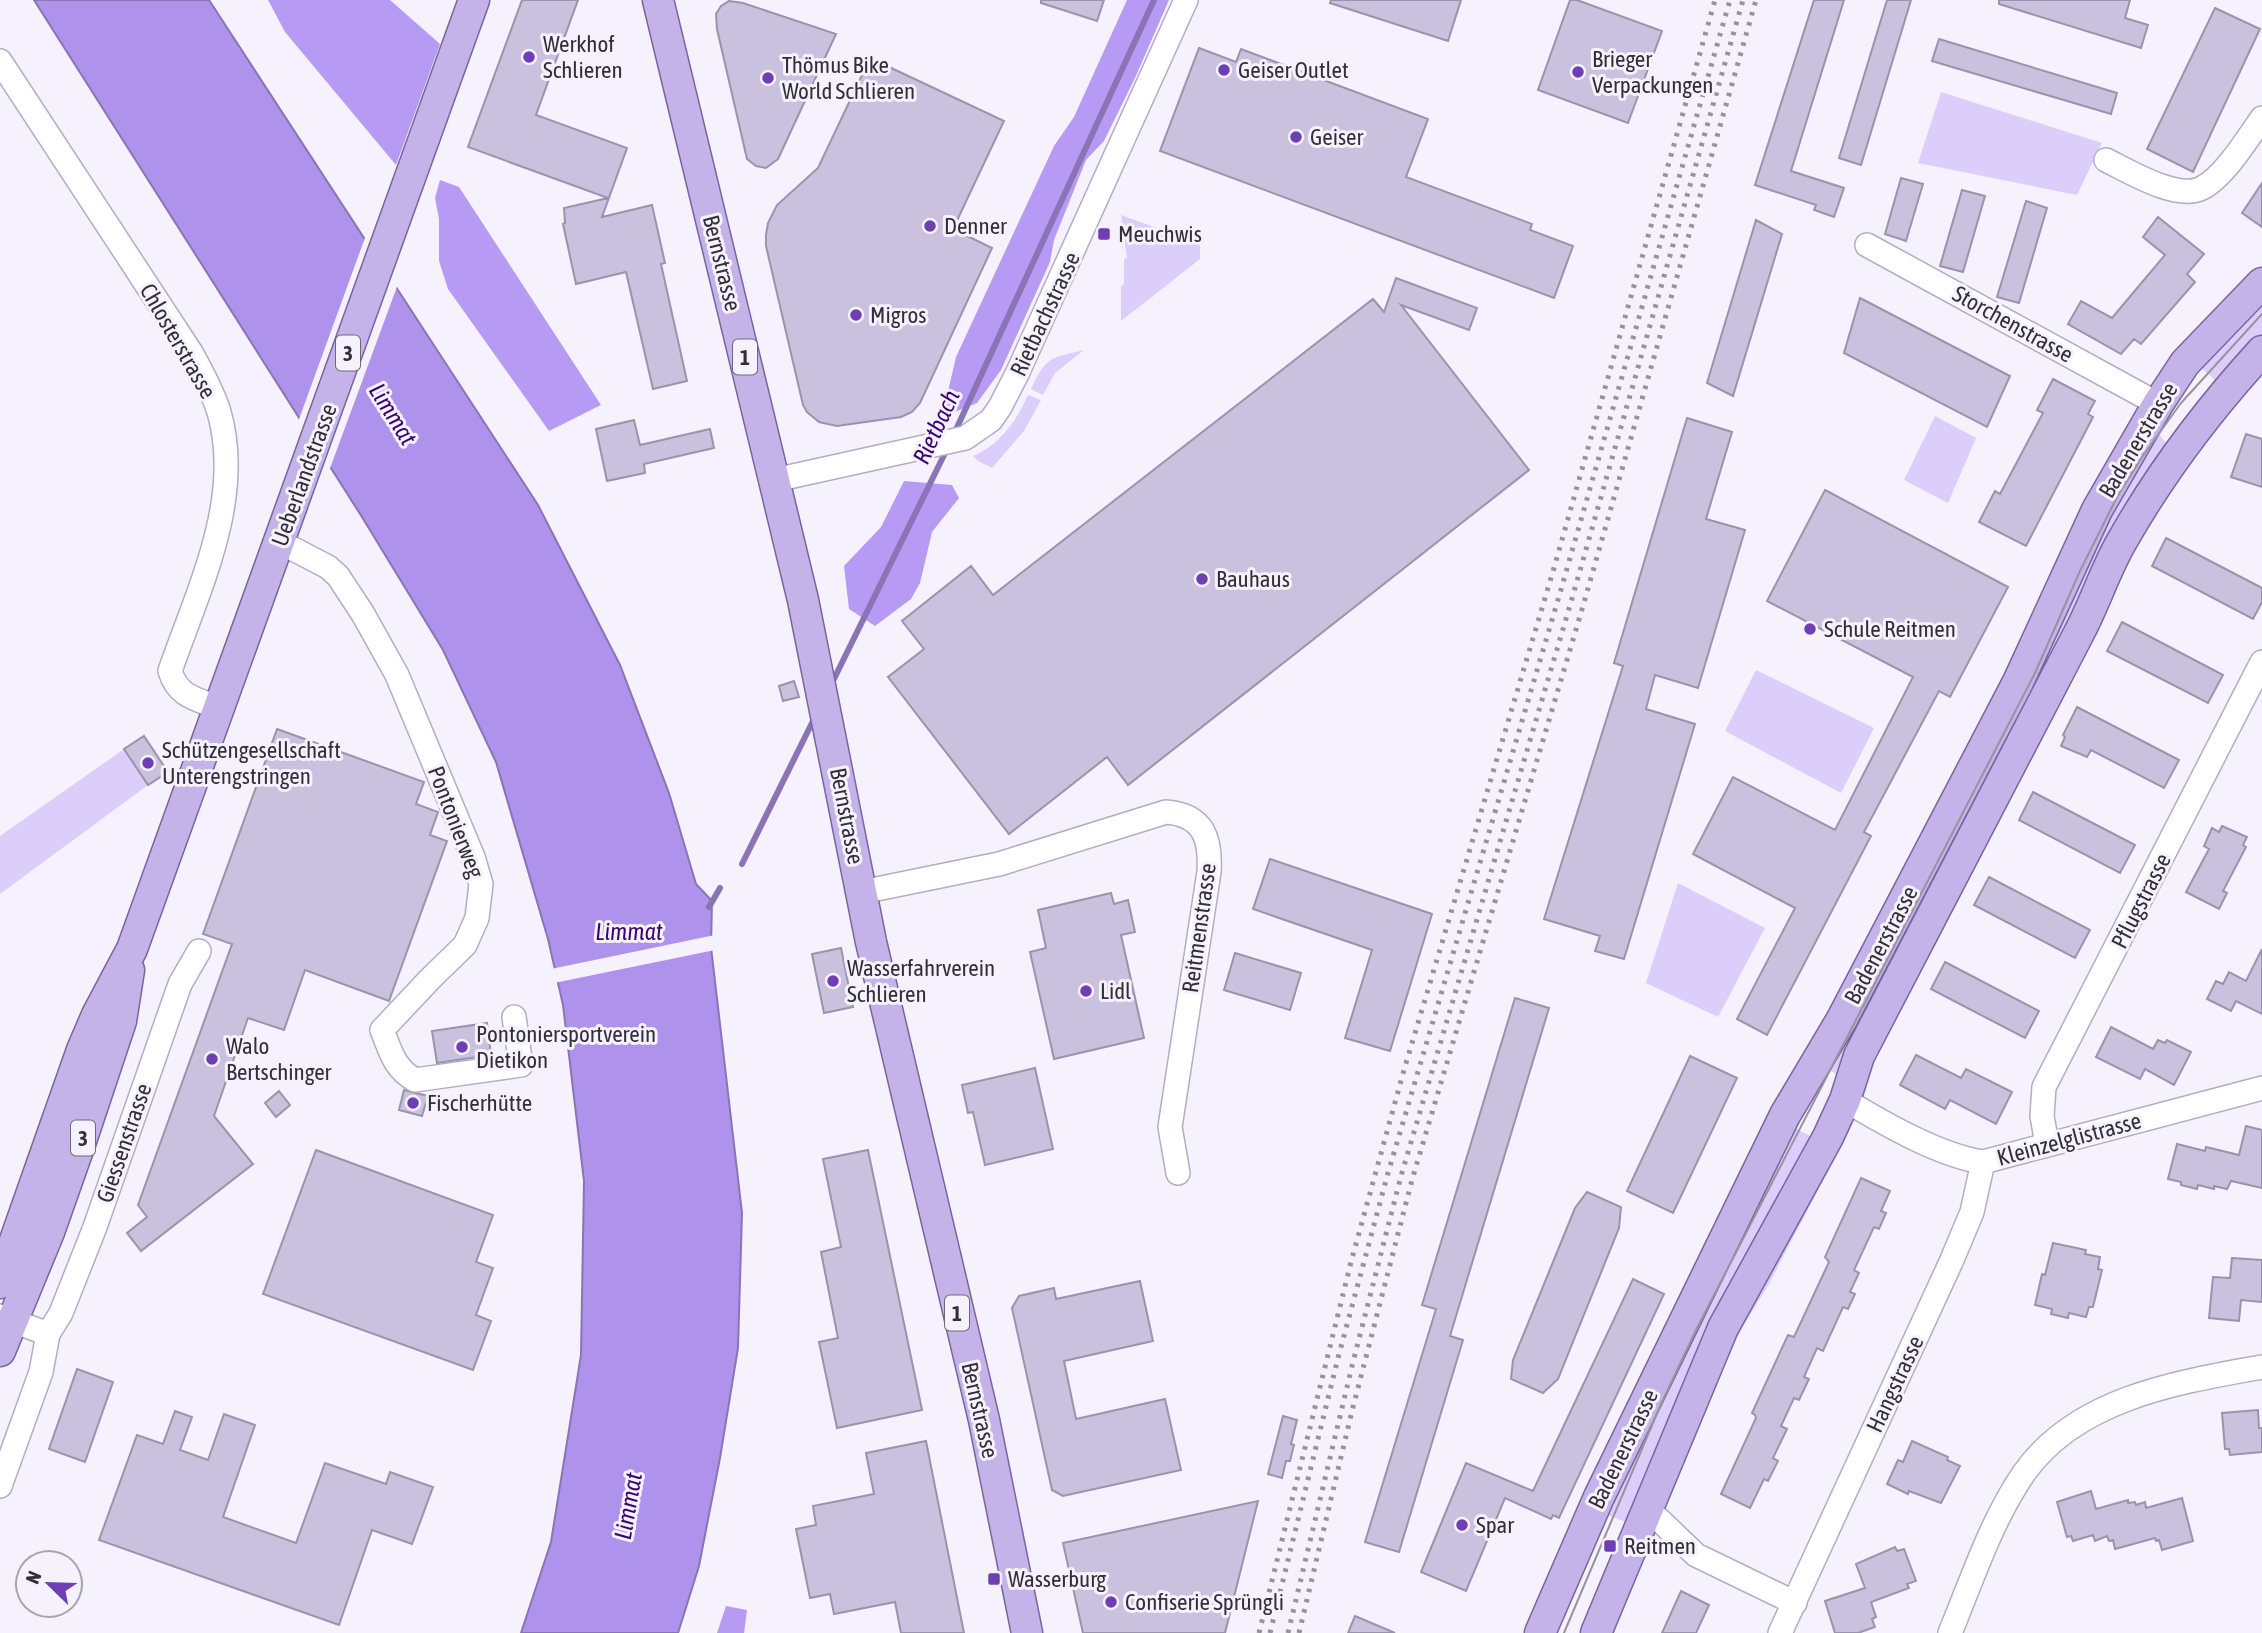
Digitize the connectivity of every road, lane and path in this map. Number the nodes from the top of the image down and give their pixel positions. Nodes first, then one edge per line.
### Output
1 (474, 0) edge
2 (658, 0) edge
3 (1186, 0) edge
4 (0, 61) edge
5 (2262, 118) edge
6 (2106, 160) dead end
7 (1867, 245) dead end
8 (2262, 283) edge
9 (2262, 351) edge
10 (2158, 404) junction
11 (2194, 431) junction
12 (775, 481) junction
13 (280, 542) junction
14 (2262, 662) edge
15 (220, 708) junction
16 (862, 892) junction
17 (132, 949) junction
18 (199, 951) dead end
19 (514, 1017) dead end
20 (1808, 1080) junction
21 (2262, 1088) edge
22 (1845, 1100) junction
23 (2047, 1144) junction
24 (1983, 1162) junction
25 (1178, 1172) dead end
26 (0, 1283) edge
27 (6, 1318) edge
28 (48, 1334) junction
29 (0, 1351) edge
30 (2262, 1367) edge
31 (0, 1486) edge
32 (1648, 1509) junction
33 (1795, 1602) junction
34 (1027, 1633) edge
35 (1540, 1633) edge
36 (1596, 1633) edge
37 (1780, 1633) edge
38 (1950, 1633) edge

1 - 13 main road, Ueberlandstrasse / 3
2 - 12 main road, Bernstrasse / 1
3 - 12 street, Rietbachstrasse
4 - 15 street, Chlosterstrasse
5 - 6 street
7 - 10 street, Storchenstrasse
8 - 10 main road, Badenerstrasse
9 - 11 main road, Badenerstrasse
10 - 11 main road
10 - 20 main road, Badenerstrasse
11 - 22 main road, Badenerstrasse
12 - 16 main road, Bernstrasse / 1
13 - 15 main road, Ueberlandstrasse / 3
13 - 19 street, Pontonierweg
14 - 23 street, Pflugstrasse
15 - 17 main road, Ueberlandstrasse / 3
16 - 25 street, Reitmenstrasse
16 - 34 main road, Bernstrasse / 1
17 - 26 main road, Ueberlandstrasse / 3
17 - 27 main road, Ueberlandstrasse / 3
18 - 28 street, Giessenstrasse
20 - 22 main road
20 - 35 main road, Badenerstrasse
21 - 23 street, Kleinzelglistrasse
22 - 24 street, Kleinzelglistrasse
22 - 32 main road, Badenerstrasse
23 - 24 street, Kleinzelglistrasse
24 - 33 street, Hangstrasse
27 - 28 street
27 - 29 main road, Ueberlandstrasse / 3
28 - 31 street, Giessenstrasse
30 - 38 street
32 - 33 street
32 - 36 main road, Badenerstrasse
33 - 37 street, Hangstrasse

